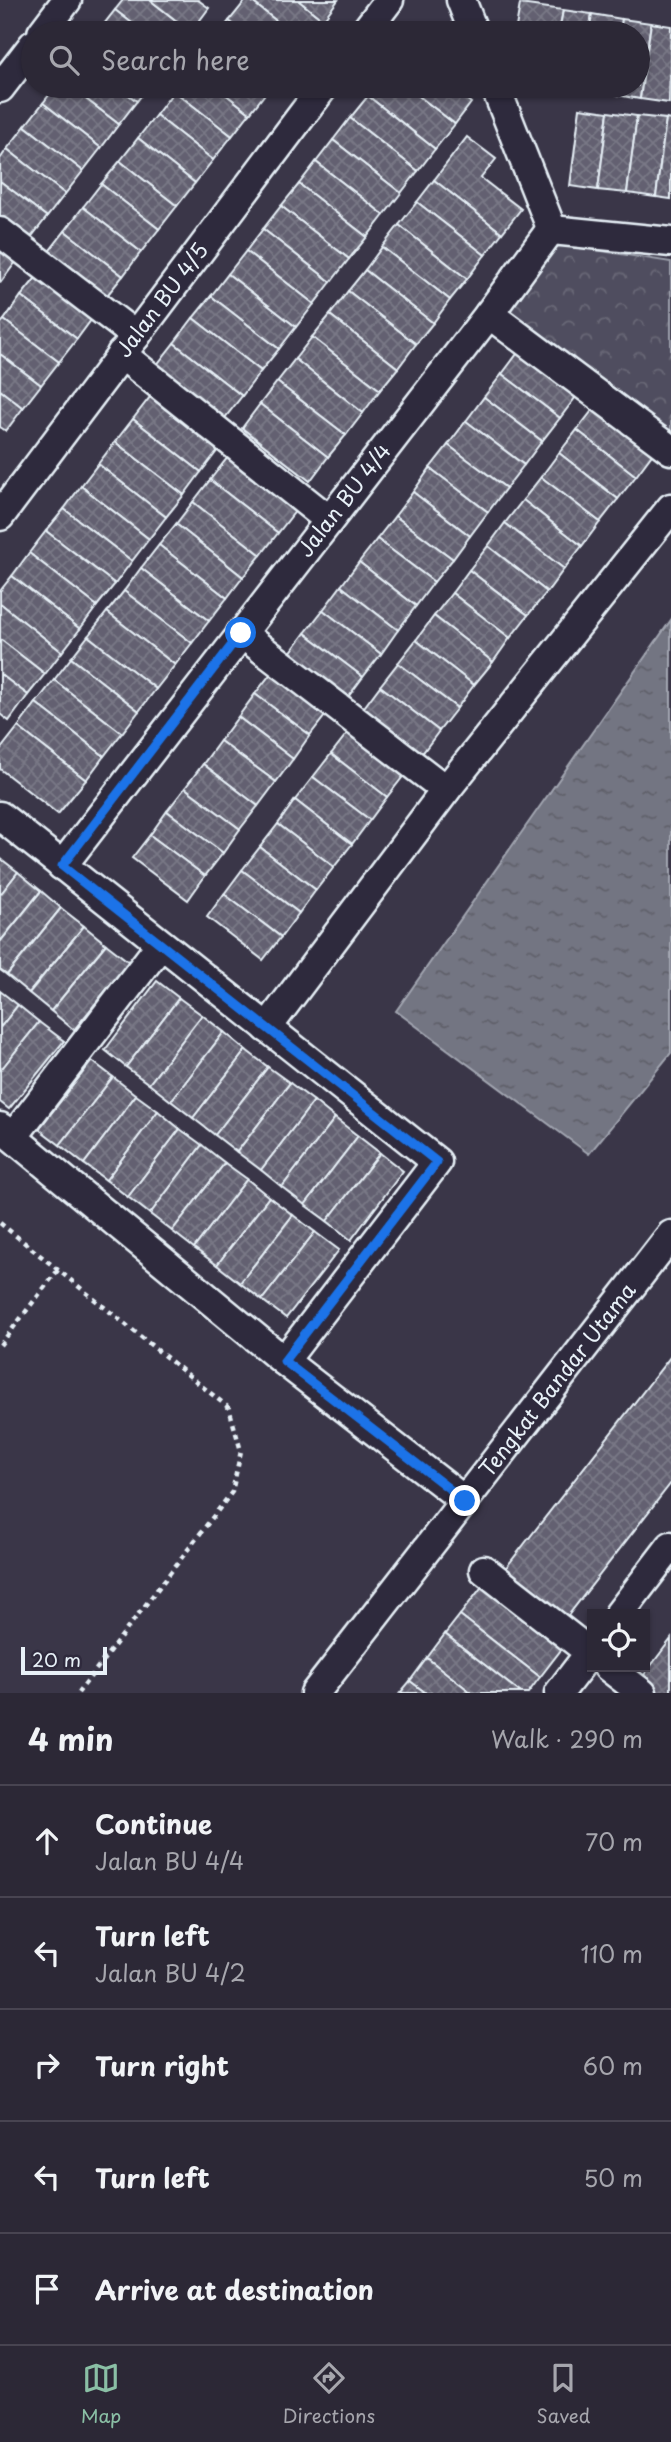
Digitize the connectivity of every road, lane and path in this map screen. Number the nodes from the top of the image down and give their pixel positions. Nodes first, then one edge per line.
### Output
1 (67, 0) edge
2 (389, 0) edge
3 (461, 0) edge
4 (51, 21) edge
5 (373, 21) edge
6 (469, 21) edge
7 (21, 60) edge
8 (0, 88) edge
9 (315, 98) edge
10 (500, 98) edge
11 (552, 230) junction
12 (0, 232) edge
13 (671, 242) edge
14 (489, 313) junction
15 (129, 345) junction
16 (671, 450) edge
17 (671, 508) edge
18 (0, 516) edge
19 (328, 520) junction
20 (241, 633) junction
21 (446, 790) junction
22 (0, 816) edge
23 (62, 866) junction
24 (161, 944) junction
25 (267, 1028) junction
26 (7, 1132) edge
27 (0, 1223) edge
28 (671, 1235) edge
29 (58, 1270) junction
30 (0, 1345) edge
31 (289, 1366) junction
32 (465, 1501) junction
33 (671, 1546) edge
34 (484, 1570) dead end
35 (623, 1609) edge
36 (587, 1649) edge
37 (587, 1665) edge
38 (616, 1672) edge
39 (78, 1693) edge
40 (315, 1693) edge
41 (559, 1693) edge
42 (642, 1693) edge

1 - 4 street
2 - 5 street
3 - 6 street
7 - 8 street
9 - 15 street, Jalan BU 4/5
10 - 11 street
11 - 13 street
11 - 14 street, Jalan BU 4/4
12 - 15 street
14 - 16 street
14 - 19 street, Jalan BU 4/4
15 - 18 street, Jalan BU 4/5
15 - 19 street
17 - 21 street
19 - 20 street, Jalan BU 4/4
20 - 21 street
20 - 23 street, Jalan BU 4/4
21 - 25 street
22 - 23 street
23 - 24 street
24 - 25 street
24 - 26 street
25 - 31 street
26 - 31 street
27 - 29 path
28 - 32 street, Tengkat Bandar Utama
29 - 30 path
29 - 39 path
31 - 32 street
32 - 40 street, Tengkat Bandar Utama
33 - 35 street
34 - 36 street
37 - 41 street
38 - 42 street

